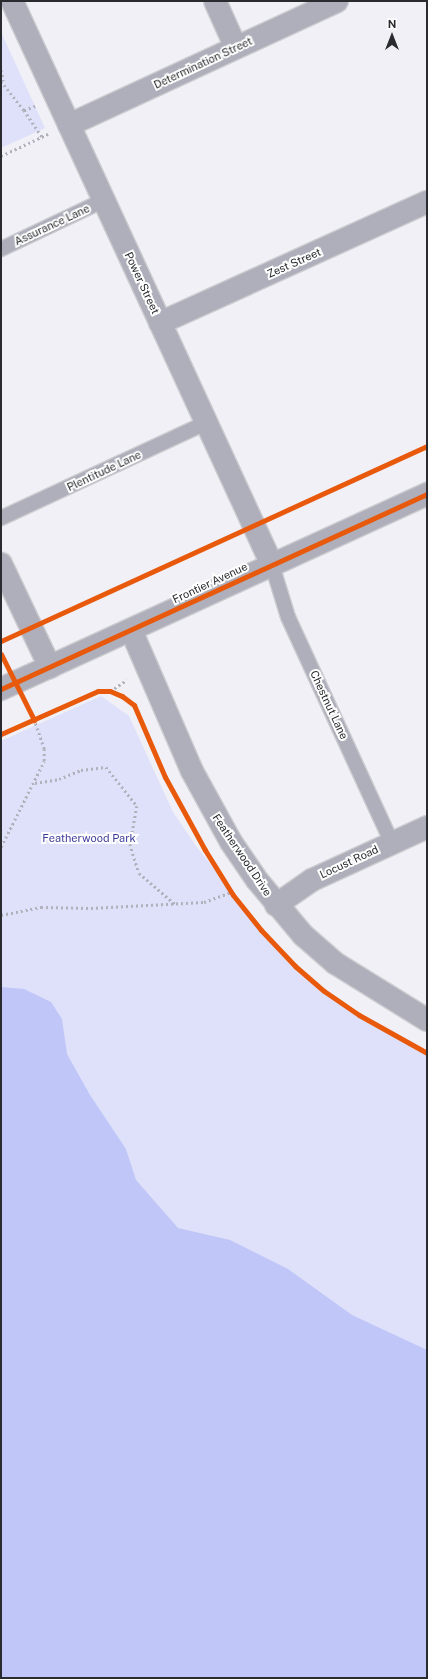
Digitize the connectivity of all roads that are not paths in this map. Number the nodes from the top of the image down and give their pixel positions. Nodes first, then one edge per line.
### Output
1 (12, 1) edge
2 (215, 1) edge
3 (337, 1) edge
4 (236, 48) junction
5 (69, 125) junction
6 (104, 200) junction
7 (427, 202) edge
8 (1, 249) edge
9 (160, 323) junction
10 (206, 423) junction
11 (427, 494) edge
12 (1, 518) edge
13 (1, 564) edge
14 (272, 565) junction
15 (131, 630) junction
16 (50, 667) junction
17 (1, 689) edge
18 (427, 827) edge
19 (392, 843) junction
20 (276, 905) junction
21 (427, 1020) edge

1 - 5 street, Power Street
2 - 4 street
3 - 4 street, Determination Street
4 - 5 street, Determination Street
5 - 6 street, Power Street
6 - 8 lane, Assurance Lane
6 - 9 street, Power Street
7 - 9 street, Zest Street
9 - 10 street, Power Street
10 - 12 lane, Plentitude Lane
10 - 14 street, Power Street
11 - 14 street, Frontier Avenue
13 - 16 street
14 - 15 street, Frontier Avenue
14 - 19 lane, Chestnut Lane
15 - 16 street, Frontier Avenue
15 - 20 street, Featherwood Drive
16 - 17 street, Frontier Avenue
18 - 19 street, Locust Road
19 - 20 street, Locust Road
20 - 21 street, Featherwood Drive

